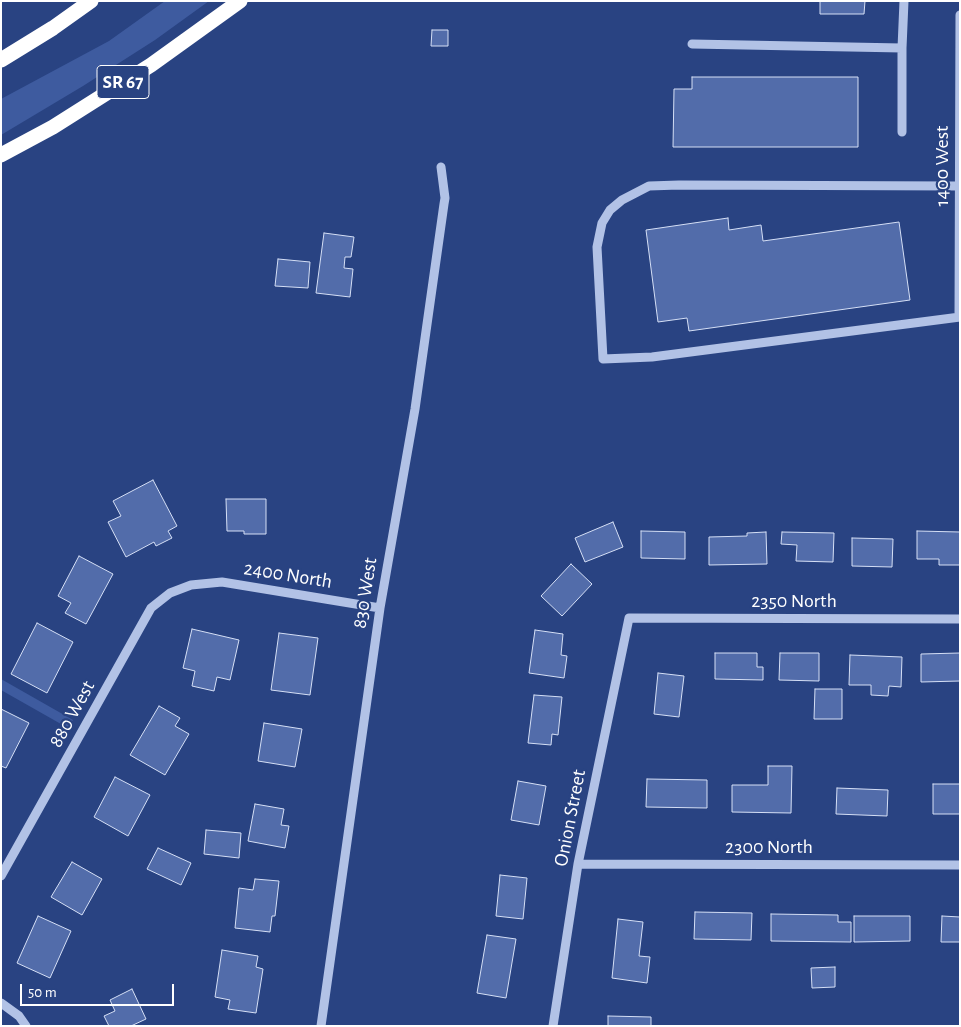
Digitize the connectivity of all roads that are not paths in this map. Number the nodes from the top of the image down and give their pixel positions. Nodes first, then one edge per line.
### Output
1 (92, 1) edge
2 (240, 1) edge
3 (904, 1) edge
4 (960, 15) edge
5 (692, 44) dead end
6 (902, 48) junction
7 (1, 60) edge
8 (960, 124) edge
9 (902, 132) dead end
10 (1, 155) edge
11 (441, 167) dead end
12 (959, 186) edge
13 (960, 317) edge
14 (190, 585) joint
15 (380, 608) junction
16 (629, 618) joint
17 (960, 619) edge
18 (578, 864) junction
19 (960, 865) edge
20 (1, 876) edge
21 (1, 1002) edge
22 (26, 1026) edge
23 (321, 1026) edge
24 (553, 1026) edge

1 - 7 highway
2 - 10 highway, SR 67
3 - 6 street
4 - 8 street, 1400 West
5 - 6 street
6 - 9 street
8 - 12 street, 1400 West
11 - 15 street, 830 West
12 - 13 street, 1400 West
12 - 13 street
14 - 15 street, 2400 North
14 - 20 street, 880 West
15 - 23 street, 830 West
16 - 17 street, 2350 North
16 - 18 street, Onion Street
18 - 19 street, 2300 North
18 - 24 street, Onion Street
21 - 22 street

